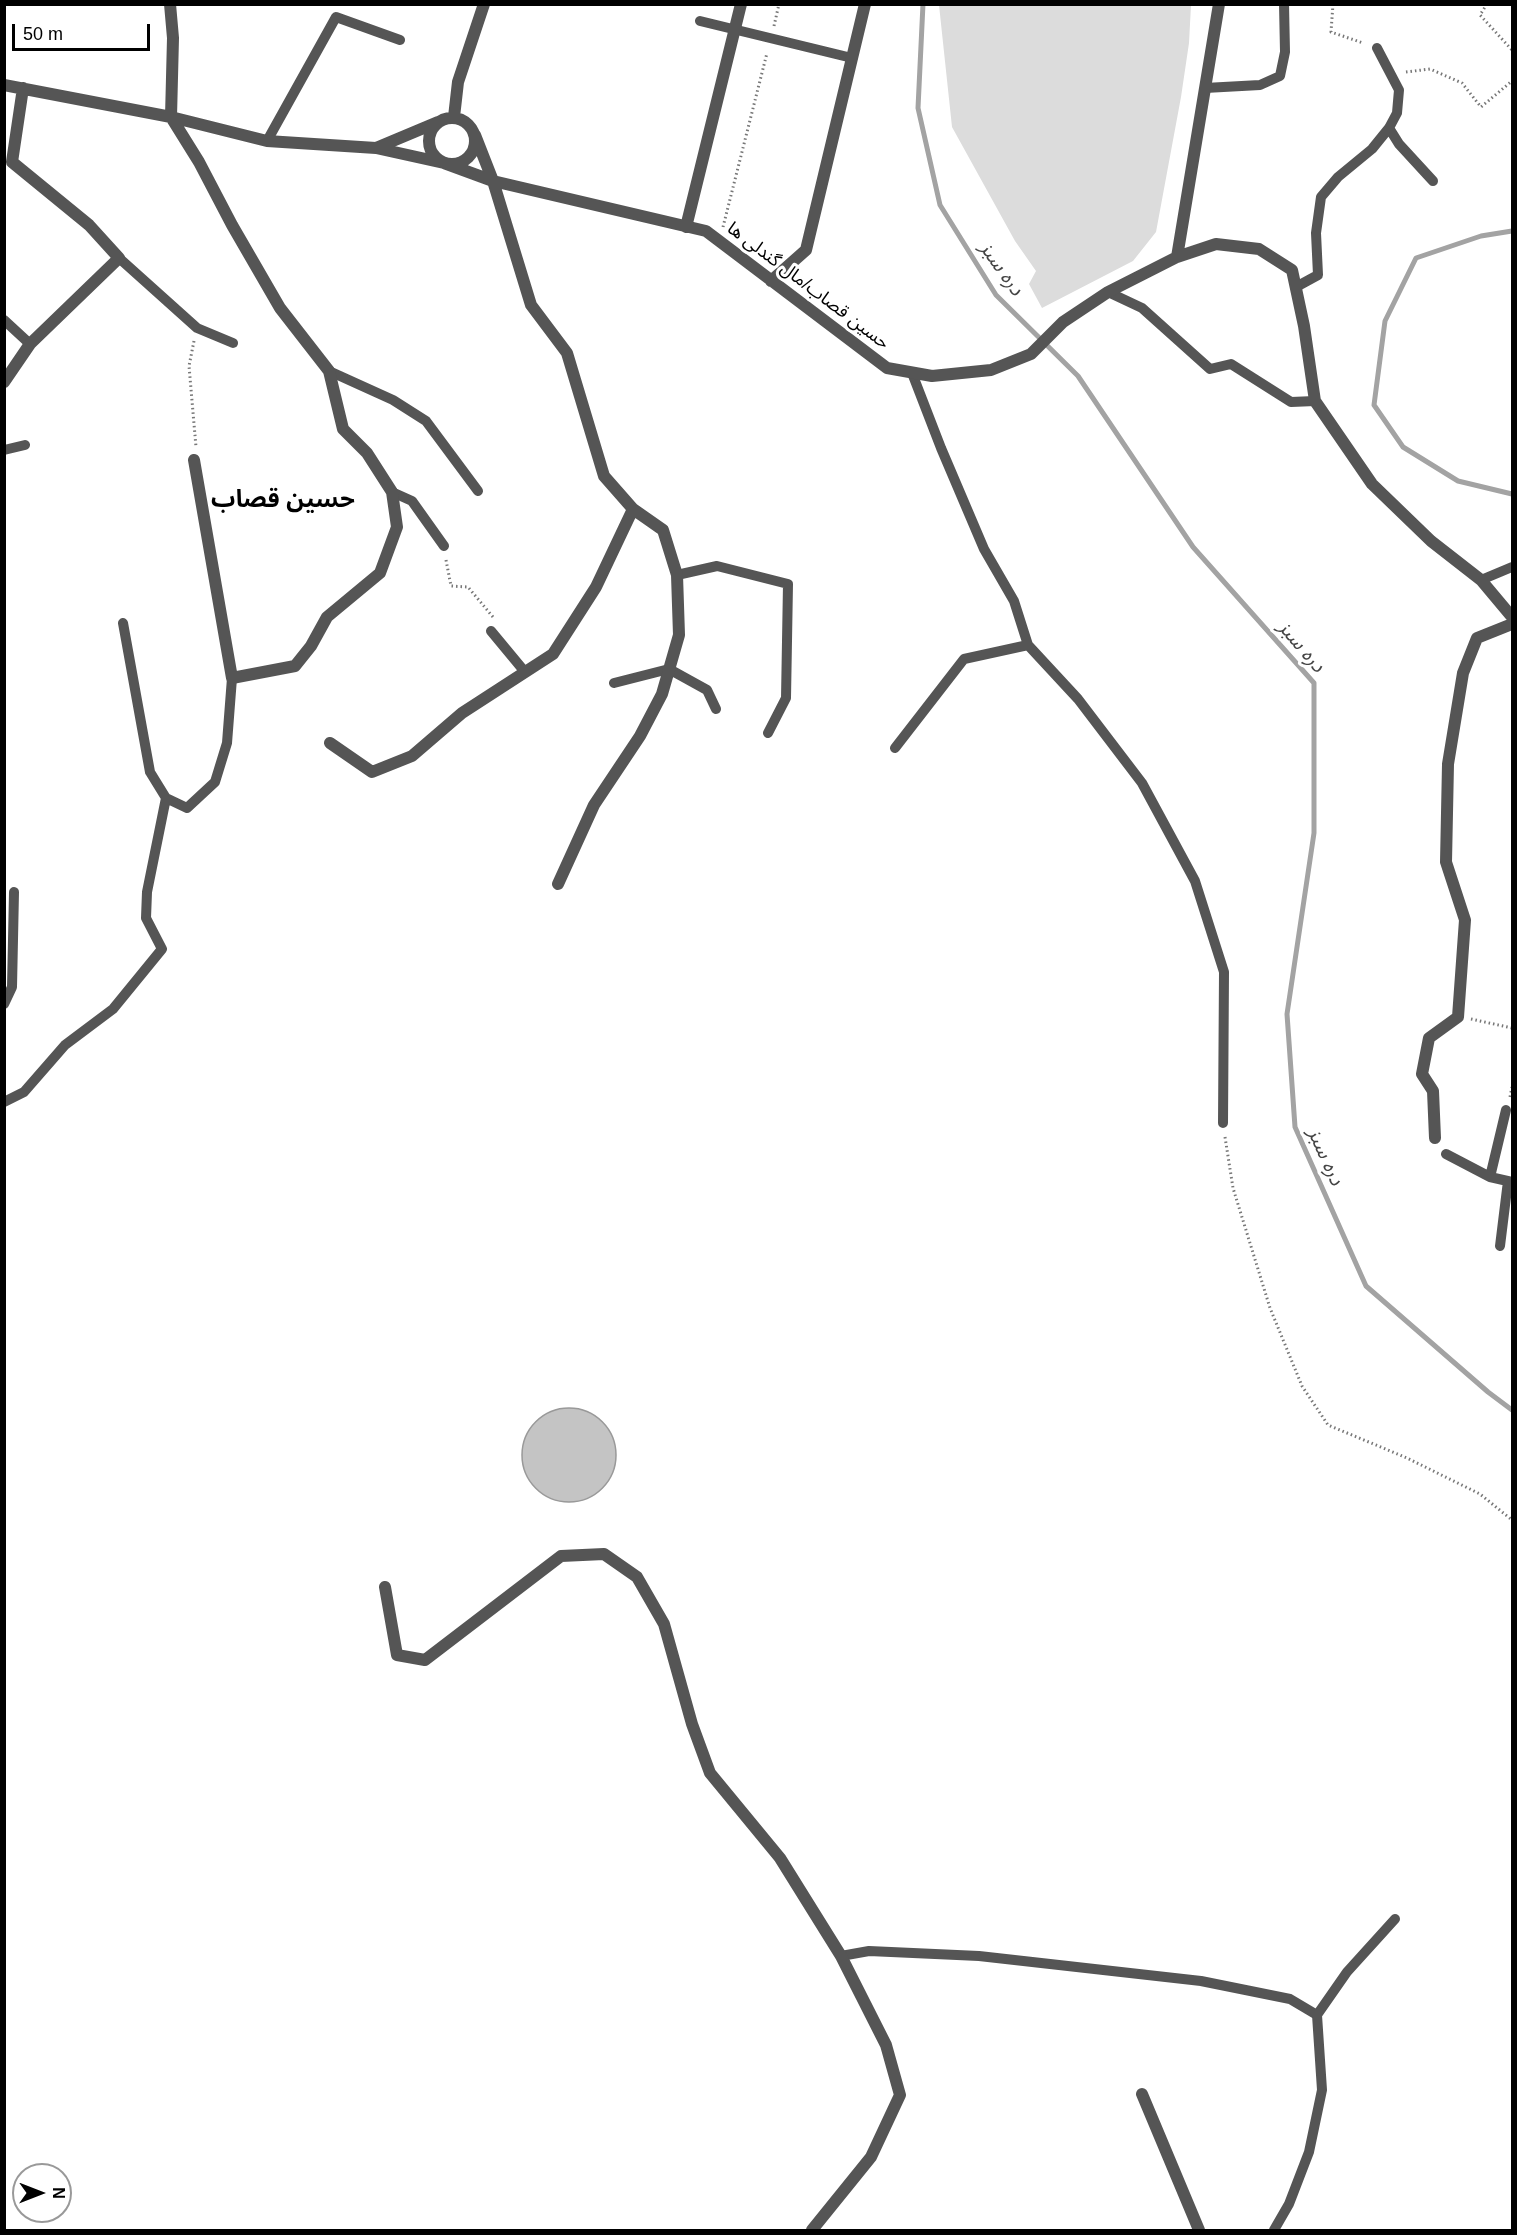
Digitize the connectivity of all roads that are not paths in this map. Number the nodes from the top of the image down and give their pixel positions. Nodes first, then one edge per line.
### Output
1 (170, 4) edge
2 (484, 4) edge
3 (741, 4) edge
4 (865, 4) edge
5 (1219, 4) edge
6 (1284, 4) edge
7 (700, 21) dead end
8 (735, 29) junction
9 (400, 40) dead end
10 (1377, 48) road end
11 (852, 58) junction
12 (4, 85) edge
13 (23, 88) junction
14 (1205, 88) junction
15 (171, 117) junction
16 (454, 117) junction
17 (440, 121) junction
18 (1389, 128) junction
19 (475, 135) junction
20 (267, 141) junction
21 (376, 148) junction
22 (444, 163) junction
23 (494, 181) junction
24 (1433, 181) dead end
25 (686, 227) junction
26 (1177, 257) junction
27 (119, 258) junction
28 (771, 281) junction
29 (1296, 287) junction
30 (1108, 292) junction
31 (4, 320) edge
32 (233, 343) dead end
33 (30, 344) junction
34 (329, 371) junction
35 (912, 373) junction
36 (4, 382) edge
37 (1315, 401) junction
38 (26, 445) dead end
39 (4, 450) edge
40 (194, 460) road end
41 (478, 491) dead end
42 (392, 492) junction
43 (633, 508) junction
44 (444, 546) road end
45 (1512, 567) edge
46 (677, 575) junction
47 (1481, 580) junction
48 (1512, 617) edge
49 (123, 623) dead end
50 (1512, 624) edge
51 (491, 631) road end
52 (1028, 645) junction
53 (669, 669) junction
54 (525, 672) junction
55 (232, 678) junction
56 (614, 683) dead end
57 (716, 709) dead end
58 (768, 733) dead end
59 (330, 743) dead end
60 (895, 748) dead end
61 (166, 798) junction
62 (558, 884) dead end
63 (14, 892) dead end
64 (4, 1004) edge
65 (4, 1102) edge
66 (1506, 1110) dead end
67 (1223, 1123) road end
68 (1435, 1138) dead end
69 (1446, 1154) dead end
70 (1490, 1176) junction
71 (1510, 1182) edge
72 (1500, 1246) dead end
73 (385, 1587) dead end
74 (1395, 1919) dead end
75 (841, 1956) junction
76 (1317, 2015) junction
77 (1142, 2094) dead end
78 (812, 2230) edge
79 (1199, 2230) edge
80 (1274, 2230) edge

1 - 15 street
2 - 16 street
3 - 8 street
4 - 11 street
5 - 14 street
6 - 14 lane
7 - 8 lane
8 - 11 lane
8 - 25 street
9 - 20 lane
10 - 18 lane
11 - 28 street
12 - 13 street, حسین قصاب/مال گندلی ها
13 - 15 street, حسین قصاب/مال گندلی ها
13 - 27 street
14 - 26 street
15 - 20 street, حسین قصاب/مال گندلی ها
15 - 34 street
16 - 17 street
16 - 19 street
17 - 21 street
17 - 22 street
18 - 24 lane
18 - 29 lane
19 - 22 street
19 - 23 street
20 - 21 street, حسین قصاب/مال گندلی ها
21 - 22 street, حسین قصاب/مال گندلی ها
22 - 23 street, حسین قصاب/مال گندلی ها
23 - 25 street, حسین قصاب/مال گندلی ها
23 - 43 street
25 - 28 street, حسین قصاب/مال گندلی ها
26 - 29 street
26 - 30 street
27 - 32 lane
27 - 33 street
28 - 35 street, حسین قصاب/مال گندلی ها
29 - 37 street
30 - 35 street, حسین قصاب/مال گندلی ها
30 - 37 lane
31 - 33 lane
33 - 36 street
34 - 41 lane
34 - 42 street
35 - 52 lane
37 - 47 street
38 - 39 lane
40 - 55 street
42 - 44 lane
42 - 55 street
43 - 46 street
43 - 54 street
45 - 47 lane
46 - 53 street
46 - 58 lane
47 - 48 street
49 - 61 lane
50 - 68 street
51 - 54 lane
52 - 60 lane
52 - 67 lane
53 - 56 lane
53 - 57 lane
53 - 62 street
54 - 59 street
55 - 61 lane
61 - 65 lane
63 - 64 lane
66 - 70 lane
69 - 70 lane
70 - 71 lane
71 - 72 lane
73 - 75 street
74 - 76 lane
75 - 76 lane
75 - 78 street
76 - 80 lane
77 - 79 street

